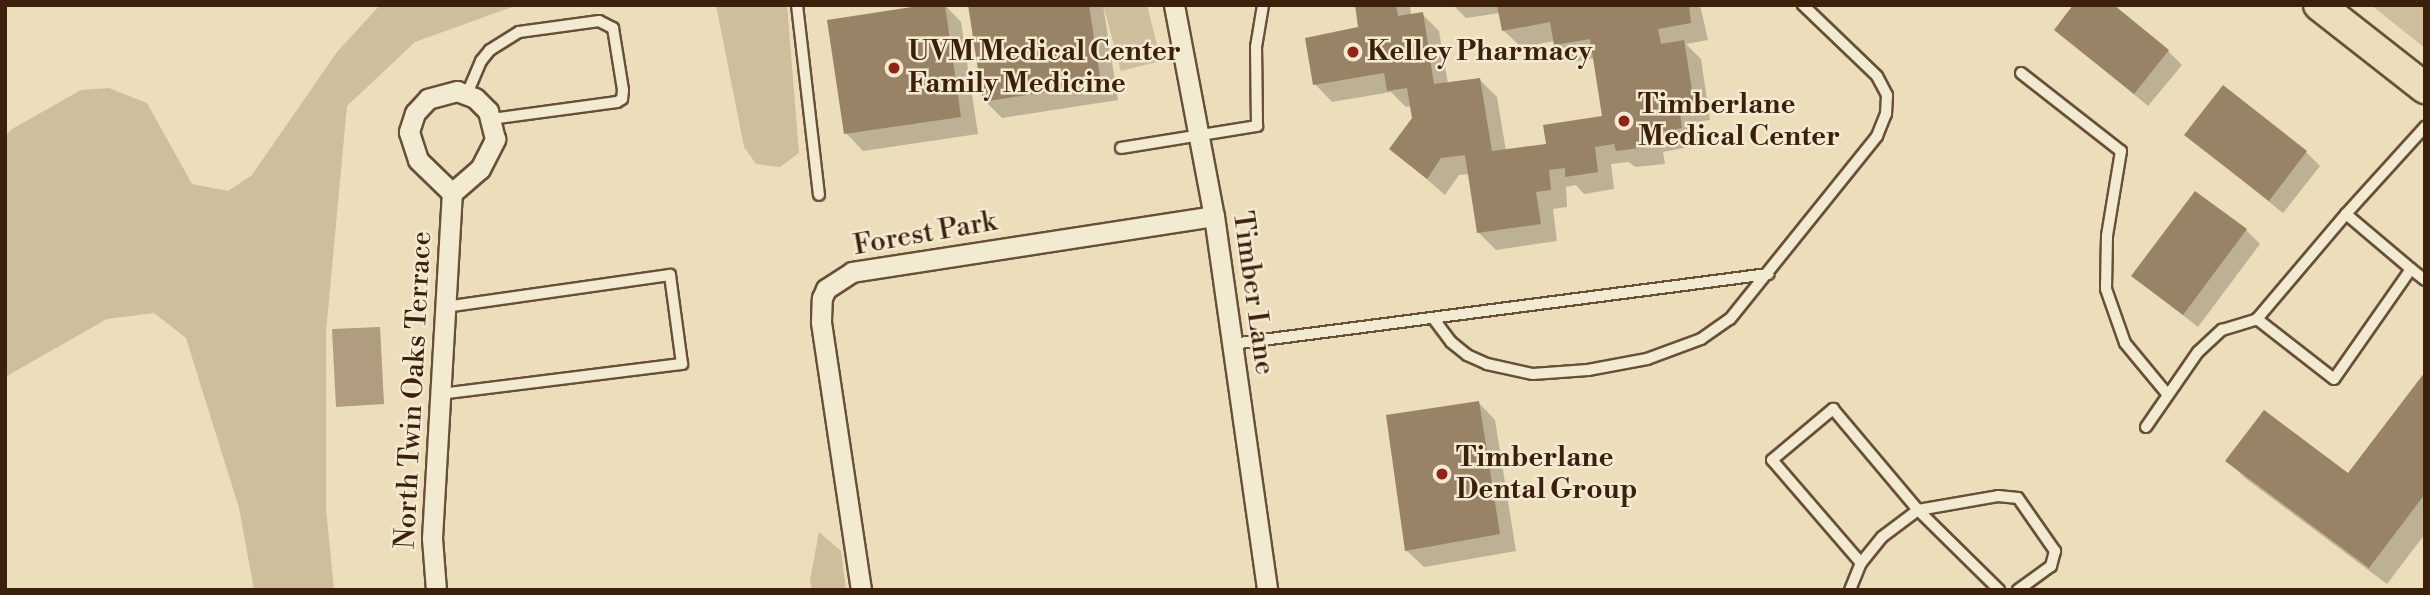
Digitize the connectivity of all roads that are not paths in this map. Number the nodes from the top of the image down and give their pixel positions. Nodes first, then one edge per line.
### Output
1 (797, 5) edge
2 (1174, 5) edge
3 (1263, 5) edge
4 (1803, 5) edge
5 (2319, 5) edge
6 (2021, 73) dead end
7 (2425, 88) edge
8 (467, 94) junction
9 (492, 119) junction
10 (2425, 127) edge
11 (1199, 136) junction
12 (1121, 148) dead end
13 (452, 193) junction
14 (818, 195) dead end
15 (2346, 214) junction
16 (1214, 216) junction
17 (2412, 269) junction
18 (1768, 274) junction
19 (2425, 280) edge
20 (446, 307) junction
21 (1433, 318) junction
22 (2257, 319) junction
23 (1232, 344) junction
24 (440, 394) junction
25 (2168, 395) junction
26 (2146, 427) dead end
27 (1918, 510) junction
28 (1861, 564) junction
29 (436, 590) edge
30 (861, 590) edge
31 (1267, 590) edge
32 (1850, 590) edge
33 (1998, 590) edge
34 (2018, 590) edge

1 - 14 lane
2 - 11 street, Timber Lane
3 - 11 lane
4 - 18 lane
5 - 7 main road
6 - 25 lane
8 - 9 street
8 - 9 lane
8 - 13 street, North Twin Oaks Terrace
9 - 13 street, North Twin Oaks Terrace
10 - 15 lane
11 - 12 lane
11 - 16 street, Timber Lane
13 - 20 street, North Twin Oaks Terrace
15 - 17 lane
15 - 22 lane
16 - 23 street, Timber Lane
16 - 30 street, Forest Park
17 - 19 lane
17 - 22 lane
18 - 21 lane
18 - 21 lane
20 - 24 street, North Twin Oaks Terrace
20 - 24 lane
21 - 23 lane
22 - 25 lane
23 - 31 street, Timber Lane
24 - 29 street, North Twin Oaks Terrace
25 - 26 lane
27 - 28 lane
27 - 28 lane
27 - 33 lane
27 - 34 lane
28 - 32 lane

